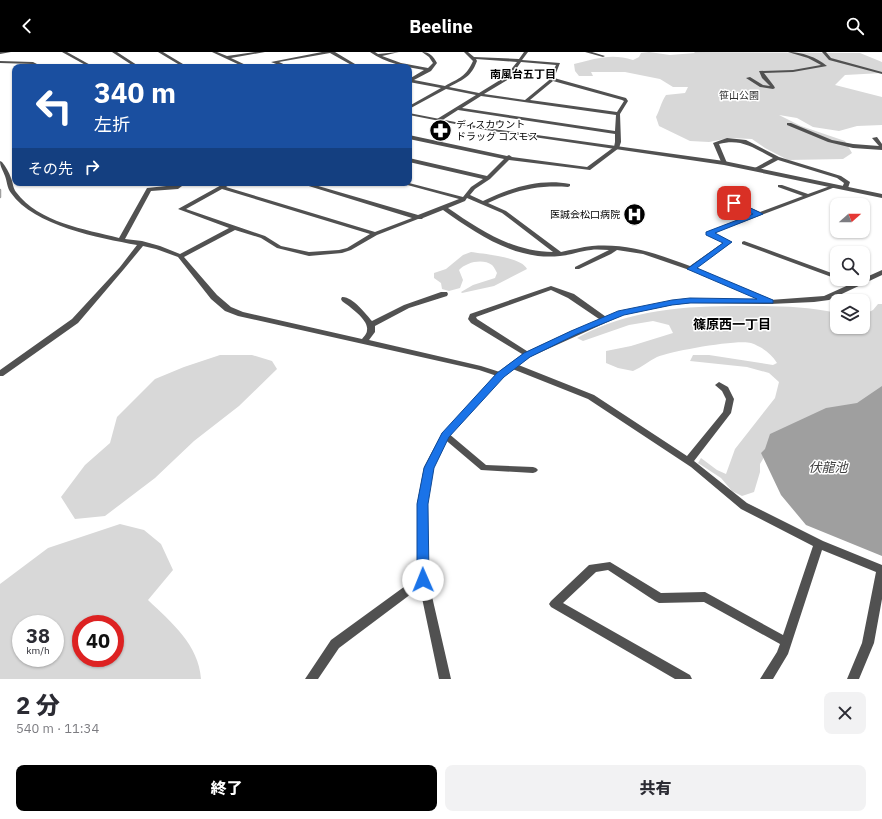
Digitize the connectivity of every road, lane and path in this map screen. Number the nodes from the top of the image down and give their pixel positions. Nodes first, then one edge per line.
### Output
1 (9, 52) edge
2 (64, 52) edge
3 (114, 52) edge
4 (160, 52) edge
5 (214, 52) edge
6 (262, 52) edge
7 (329, 52) edge
8 (332, 52) edge
9 (372, 52) edge
10 (397, 52) edge
11 (424, 52) edge
12 (466, 52) edge
13 (526, 52) edge
14 (587, 52) edge
15 (790, 52) edge
16 (824, 52) edge
17 (0, 53) edge
18 (377, 55) junction
19 (603, 56) dead end
20 (227, 58) junction
21 (473, 58) junction
22 (520, 60) junction
23 (0, 62) edge
24 (36, 64) edge
25 (86, 64) edge
26 (133, 64) edge
27 (181, 64) edge
28 (241, 64) edge
29 (279, 64) edge
30 (353, 64) edge
31 (400, 64) edge
32 (412, 66) edge
33 (429, 70) junction
34 (882, 73) edge
35 (412, 78) edge
36 (748, 78) dead end
37 (552, 79) junction
38 (412, 81) edge
39 (444, 87) junction
40 (482, 95) junction
41 (525, 102) junction
42 (412, 106) edge
43 (458, 109) junction
44 (618, 114) junction
45 (412, 115) edge
46 (439, 120) junction
47 (789, 124) dead end
48 (618, 133) junction
49 (412, 138) edge
50 (875, 138) dead end
51 (882, 147) edge
52 (616, 148) junction
53 (508, 157) junction
54 (777, 158) junction
55 (412, 161) edge
56 (0, 163) edge
57 (724, 163) junction
58 (755, 170) junction
59 (488, 178) junction
60 (412, 185) edge
61 (568, 185) dead end
62 (179, 186) edge
63 (312, 186) edge
64 (780, 186) dead end
65 (835, 186) junction
66 (221, 187) joint
67 (845, 188) junction
68 (808, 196) junction
69 (882, 196) edge
70 (466, 197) junction
71 (721, 197) dead end
72 (484, 204) junction
73 (444, 208) junction
74 (759, 214) junction
75 (420, 218) junction
76 (235, 227) junction
77 (375, 234) junction
78 (121, 240) junction
79 (142, 243) junction
80 (744, 243) dead end
81 (616, 248) junction
82 (560, 254) junction
83 (180, 256) junction
84 (577, 268) dead end
85 (691, 269) junction
86 (882, 272) edge
87 (830, 274) edge
88 (870, 278) edge
89 (853, 286) edge
90 (444, 294) dead end
91 (345, 299) dead end
92 (770, 302) junction
93 (605, 320) junction
94 (371, 325) junction
95 (364, 342) junction
96 (527, 355) junction
97 (513, 366) junction
98 (0, 374) edge
99 (500, 375) junction
100 (719, 385) dead end
101 (445, 435) junction
102 (688, 462) junction
103 (533, 470) dead end
104 (819, 544) junction
105 (882, 570) edge
106 (423, 580) junction
107 (786, 642) junction
108 (311, 679) edge
109 (445, 679) edge
110 (686, 679) edge
111 (766, 679) edge
112 (853, 679) edge

1 - 17 street
2 - 25 street
3 - 26 street
4 - 27 street
5 - 20 street
6 - 20 street
7 - 29 street
8 - 30 street
9 - 18 street
10 - 18 street
11 - 33 street
12 - 21 street
13 - 22 street
14 - 19 street
15 - 36 street
16 - 34 street
18 - 31 street
20 - 28 street
21 - 22 street
21 - 39 street
22 - 37 street
22 - 40 street
23 - 24 street
32 - 33 street
33 - 35 street
37 - 41 street
37 - 44 street
38 - 39 street
39 - 40 street
39 - 42 street
40 - 41 street
40 - 43 street
41 - 44 street
43 - 46 street
43 - 48 street
44 - 48 street
45 - 46 street
46 - 52 street
47 - 51 street
48 - 52 street
49 - 53 street
50 - 51 street
52 - 53 street
52 - 57 street
53 - 59 street
54 - 57 street
54 - 58 street
54 - 67 street
55 - 59 street
56 - 78 street
57 - 58 street
58 - 65 street
59 - 70 street
60 - 70 street
61 - 72 street
62 - 78 street
63 - 75 street
64 - 68 street
65 - 67 street
65 - 68 street
66 - 76 street
66 - 77 street
67 - 69 street
68 - 74 street
70 - 72 street
70 - 73 street
71 - 74 street
72 - 82 street
73 - 75 street
73 - 82 street
74 - 85 street
75 - 77 street
76 - 77 street
76 - 83 street
78 - 79 street
79 - 83 street
79 - 98 street
80 - 87 street
81 - 82 street
81 - 84 street
81 - 85 street
83 - 95 street
85 - 92 street
86 - 88 street
89 - 92 street
90 - 94 street
91 - 94 street
92 - 93 street
93 - 96 street
93 - 96 street
94 - 95 street
95 - 99 street
96 - 97 street
97 - 99 street
97 - 102 street
99 - 101 street
100 - 102 street
101 - 103 street
101 - 106 street
102 - 104 street
104 - 105 street
104 - 107 street
105 - 112 street
106 - 108 street
106 - 109 street
107 - 110 street
107 - 111 street

